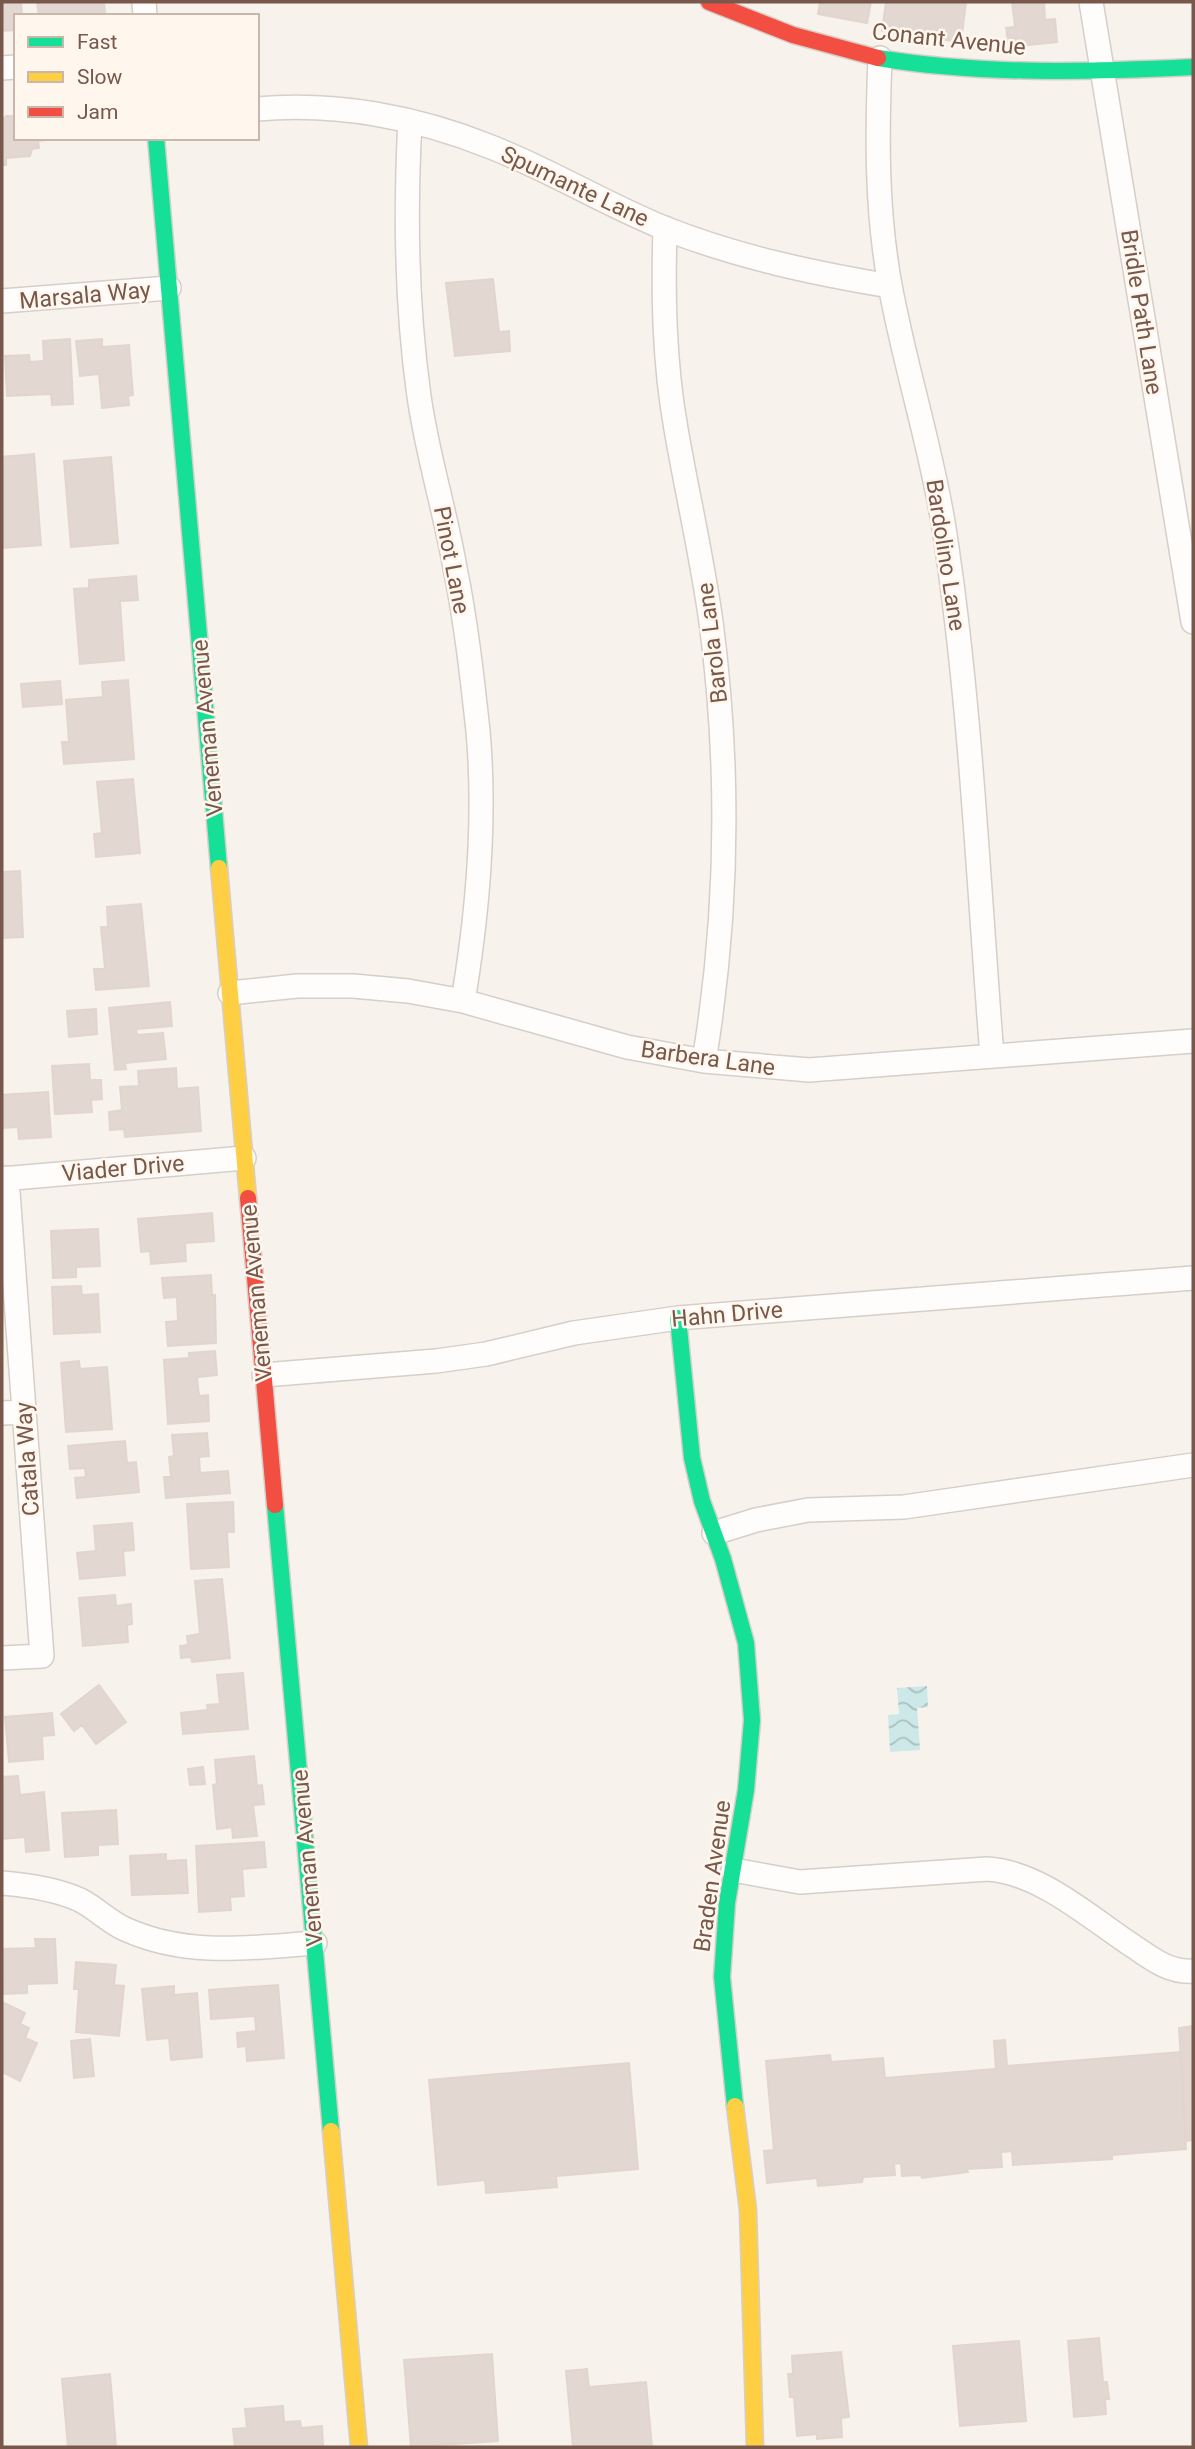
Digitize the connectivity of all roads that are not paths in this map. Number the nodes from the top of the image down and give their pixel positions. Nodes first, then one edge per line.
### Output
1 (709, 2) edge
2 (1091, 2) edge
3 (740, 8) edge
4 (880, 58) junction
5 (1193, 67) edge
6 (1102, 71) junction
7 (259, 110) edge
8 (410, 121) junction
9 (156, 140) edge
10 (664, 228) junction
11 (890, 286) junction
12 (169, 288) junction
13 (2, 301) edge
14 (1193, 622) edge
15 (230, 993) junction
16 (463, 1001) junction
17 (1193, 1041) edge
18 (992, 1056) junction
19 (704, 1061) junction
20 (244, 1158) junction
21 (4, 1178) edge
22 (1193, 1278) edge
23 (678, 1318) junction
24 (264, 1376) junction
25 (13, 1413) edge
26 (1193, 1465) edge
27 (714, 1533) junction
28 (2, 1658) edge
29 (733, 1870) junction
30 (2, 1883) edge
31 (315, 1943) junction
32 (1193, 1971) edge
33 (359, 2447) edge
34 (755, 2447) edge

1 - 3 street, Conant Avenue
2 - 6 street, Bridle Path Lane
3 - 4 street, Conant Avenue
4 - 6 street, Conant Avenue
4 - 11 street, Bardolino Lane
5 - 6 street, Conant Avenue
6 - 14 street, Bridle Path Lane
7 - 8 street, Spumante Lane
8 - 10 street, Spumante Lane
8 - 16 street, Pinot Lane
9 - 12 street, Veneman Avenue
10 - 11 street, Spumante Lane
10 - 19 street, Barola Lane
11 - 18 street, Bardolino Lane
12 - 13 street, Marsala Way
12 - 15 street, Veneman Avenue
15 - 16 street, Barbera Lane
15 - 20 street, Veneman Avenue
16 - 19 street, Barbera Lane
17 - 18 street, Barbera Lane
18 - 19 street, Barbera Lane
20 - 21 street, Viader Drive
20 - 24 street, Veneman Avenue
21 - 25 street, Catala Way
22 - 23 street, Hahn Drive
23 - 24 street, Hahn Drive
23 - 27 street, Braden Avenue
24 - 31 street, Veneman Avenue
25 - 28 street, Catala Way
26 - 27 street
27 - 29 street, Braden Avenue
29 - 32 street
29 - 34 street, Braden Avenue
30 - 31 street
31 - 33 street, Veneman Avenue

